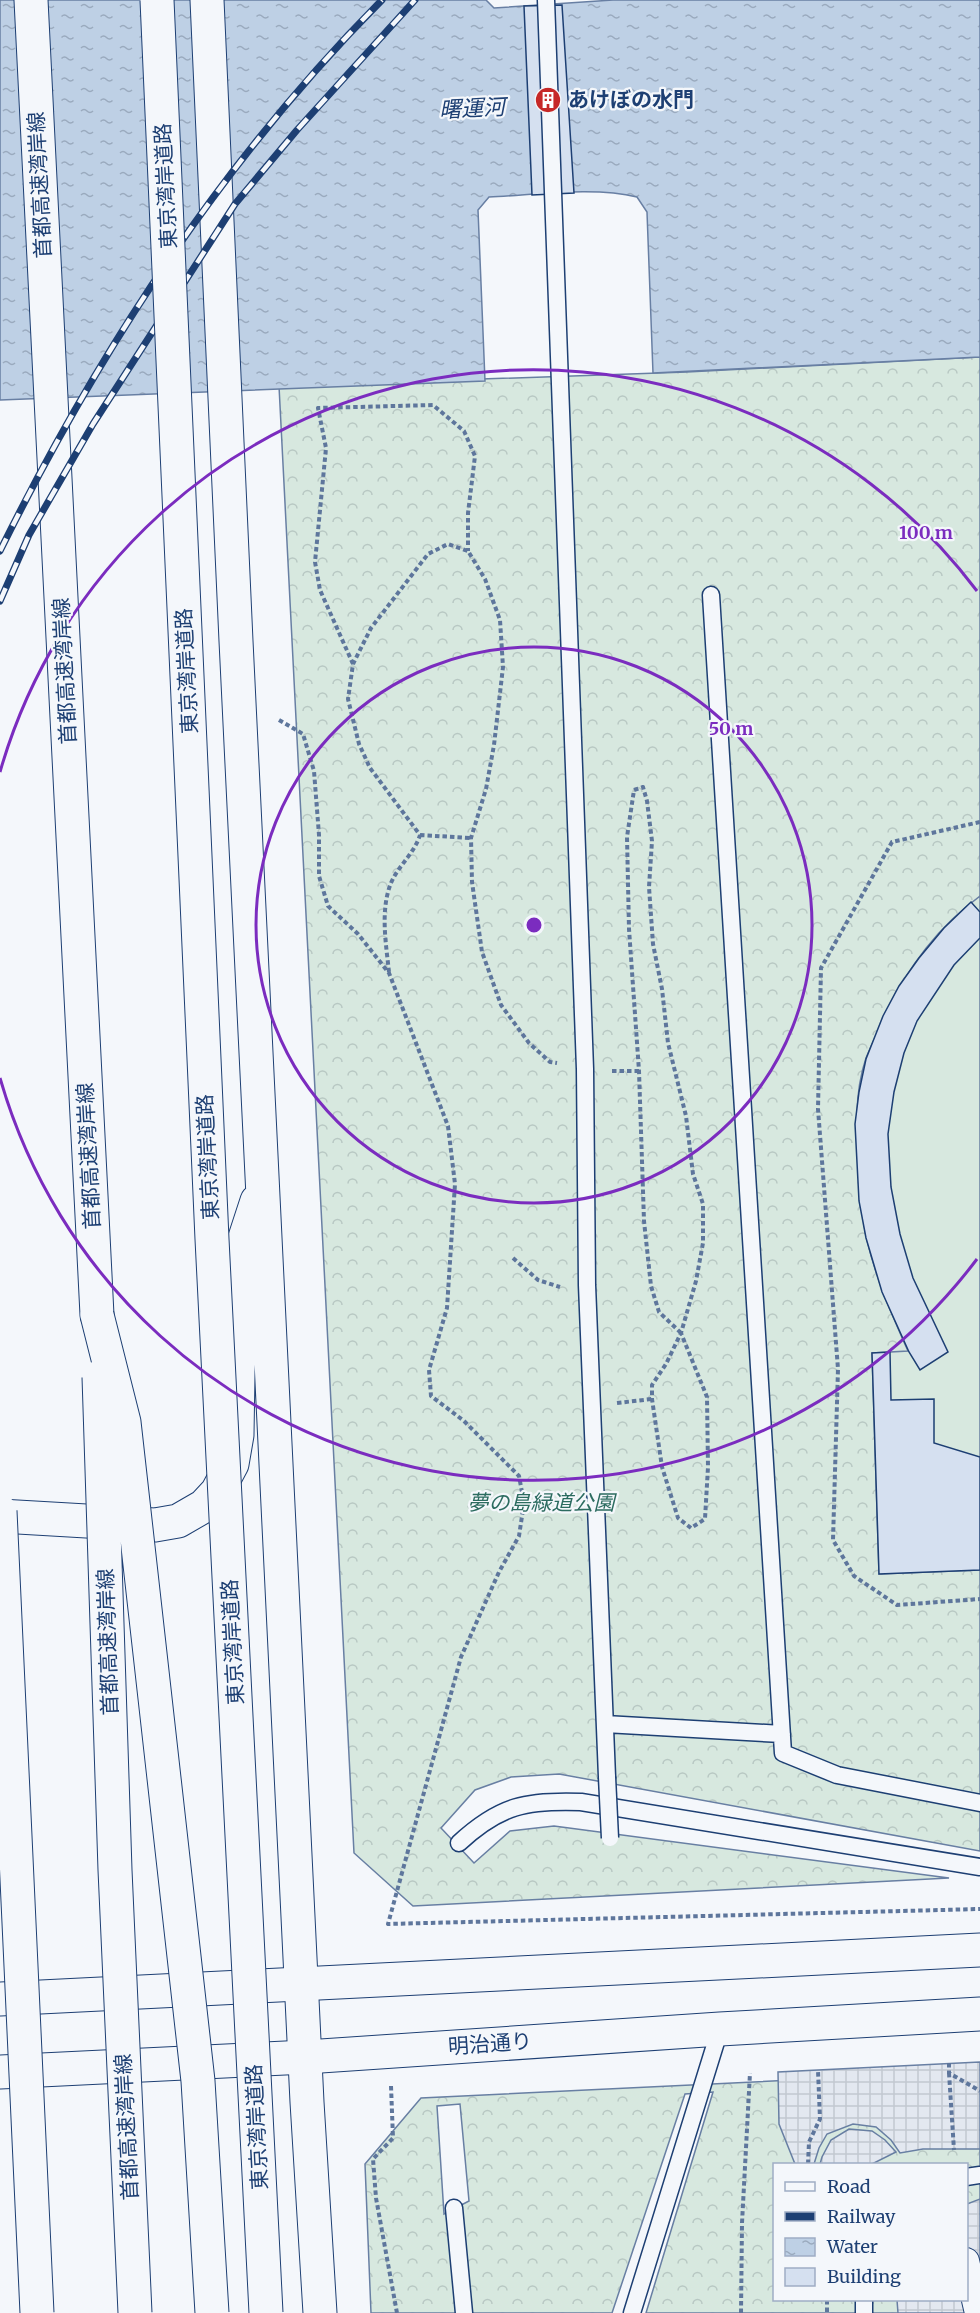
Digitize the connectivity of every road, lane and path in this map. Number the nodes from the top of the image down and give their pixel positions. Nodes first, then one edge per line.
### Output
1 (31, 0) edge
2 (157, 0) edge
3 (207, 0) edge
4 (547, 1) edge
5 (468, 551) junction
6 (711, 595) dead end
7 (353, 664) junction
8 (279, 720) dead end
9 (980, 822) edge
10 (420, 836) junction
11 (471, 838) junction
12 (389, 972) junction
13 (585, 1069) junction
14 (639, 1071) junction
15 (263, 1183) junction
16 (513, 1258) dead end
17 (587, 1285) junction
18 (97, 1315) junction
19 (681, 1333) junction
20 (0, 1511) edge
21 (0, 1516) edge
22 (980, 1599) edge
23 (605, 1724) junction
24 (782, 1734) junction
25 (980, 1803) edge
26 (610, 1838) dead end
27 (459, 1843) dead end
28 (980, 1867) edge
29 (980, 1909) edge
30 (980, 1950) edge
31 (302, 1984) junction
32 (0, 1999) edge
33 (980, 2014) edge
34 (720, 2029) junction
35 (306, 2057) junction
36 (949, 2063) dead end
37 (818, 2070) dead end
38 (0, 2072) edge
39 (750, 2073) dead end
40 (949, 2073) junction
41 (391, 2075) dead end
42 (980, 2091) edge
43 (954, 2150) dead end
44 (808, 2163) edge
45 (454, 2208) dead end
46 (968, 2270) edge
47 (37, 2313) edge
48 (135, 2313) edge
49 (212, 2313) edge
50 (266, 2313) edge
51 (320, 2313) edge
52 (396, 2313) edge
53 (464, 2313) edge
54 (633, 2313) edge
55 (741, 2313) edge
56 (978, 2313) edge

1 - 18 main road, 首都高速湾岸線
2 - 50 main road, 東京湾岸道路, bridge
3 - 15 main road
4 - 13 lane
5 - 7 path
5 - 7 path
5 - 11 path
6 - 24 lane
7 - 10 path
8 - 12 path
9 - 22 path
10 - 11 path
10 - 12 path
11 - 13 path
12 - 29 path
13 - 14 path
13 - 17 lane
14 - 19 path
14 - 19 path
15 - 21 main road
15 - 31 main road
16 - 17 path
17 - 23 lane
18 - 48 main road, 首都高速湾岸線, bridge
18 - 49 main road, bridge
19 - 19 path
20 - 47 main road, bridge
23 - 24 lane
23 - 26 lane, bridge
24 - 25 lane
27 - 28 lane
30 - 31 main road
31 - 32 main road
31 - 35 main road
33 - 34 main road, 明治通り
34 - 35 main road, 明治通り
34 - 54 lane
35 - 38 main road, 明治通り
35 - 51 main road
36 - 40 path
37 - 44 path
39 - 55 path
40 - 42 path
40 - 43 path
41 - 52 path
45 - 53 lane
46 - 56 street

